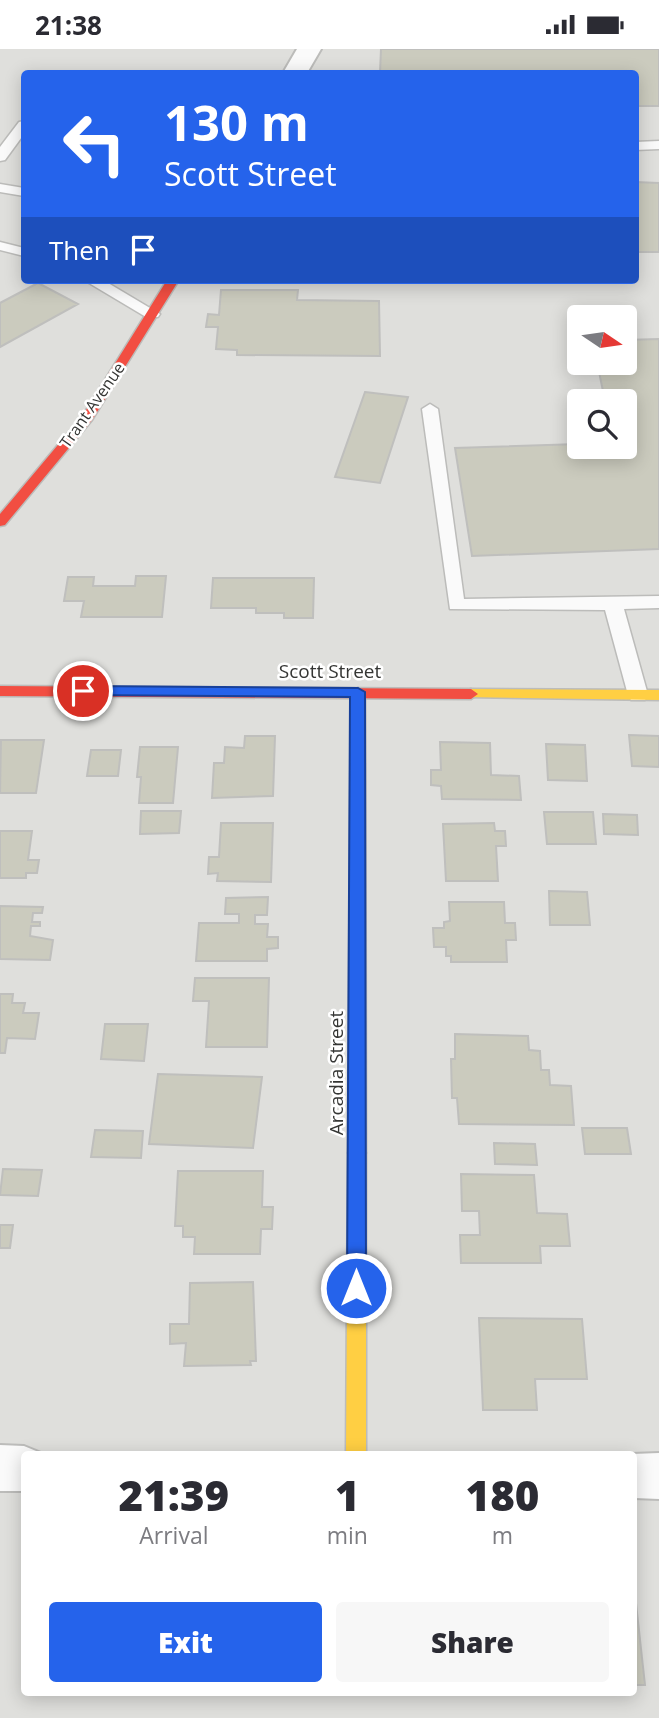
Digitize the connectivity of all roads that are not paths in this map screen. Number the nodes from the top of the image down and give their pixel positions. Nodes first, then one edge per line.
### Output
1 (310, 49) edge
2 (297, 70) edge
3 (21, 129) edge
4 (659, 145) edge
5 (639, 146) edge
6 (0, 157) edge
7 (0, 188) edge
8 (21, 192) edge
9 (0, 246) edge
10 (21, 251) edge
11 (99, 284) edge
12 (171, 284) edge
13 (152, 314) junction
14 (430, 409) dead end
15 (0, 522) edge
16 (659, 602) edge
17 (613, 604) junction
18 (0, 691) edge
19 (358, 692) junction
20 (638, 695) junction
21 (659, 695) edge
22 (356, 1451) edge
23 (0, 1468) edge
24 (21, 1469) edge
25 (637, 1476) edge
26 (659, 1476) edge

1 - 2 street
3 - 6 lane
4 - 5 lane
7 - 8 lane
9 - 10 lane
11 - 13 lane
12 - 13 street, Trant Avenue
13 - 15 street, Trant Avenue
14 - 17 lane
16 - 17 lane
17 - 20 lane
18 - 19 street, Scott Street
19 - 20 street, Scott Street
19 - 22 street, Arcadia Street
20 - 21 street, Scott Street
23 - 24 street
25 - 26 street

